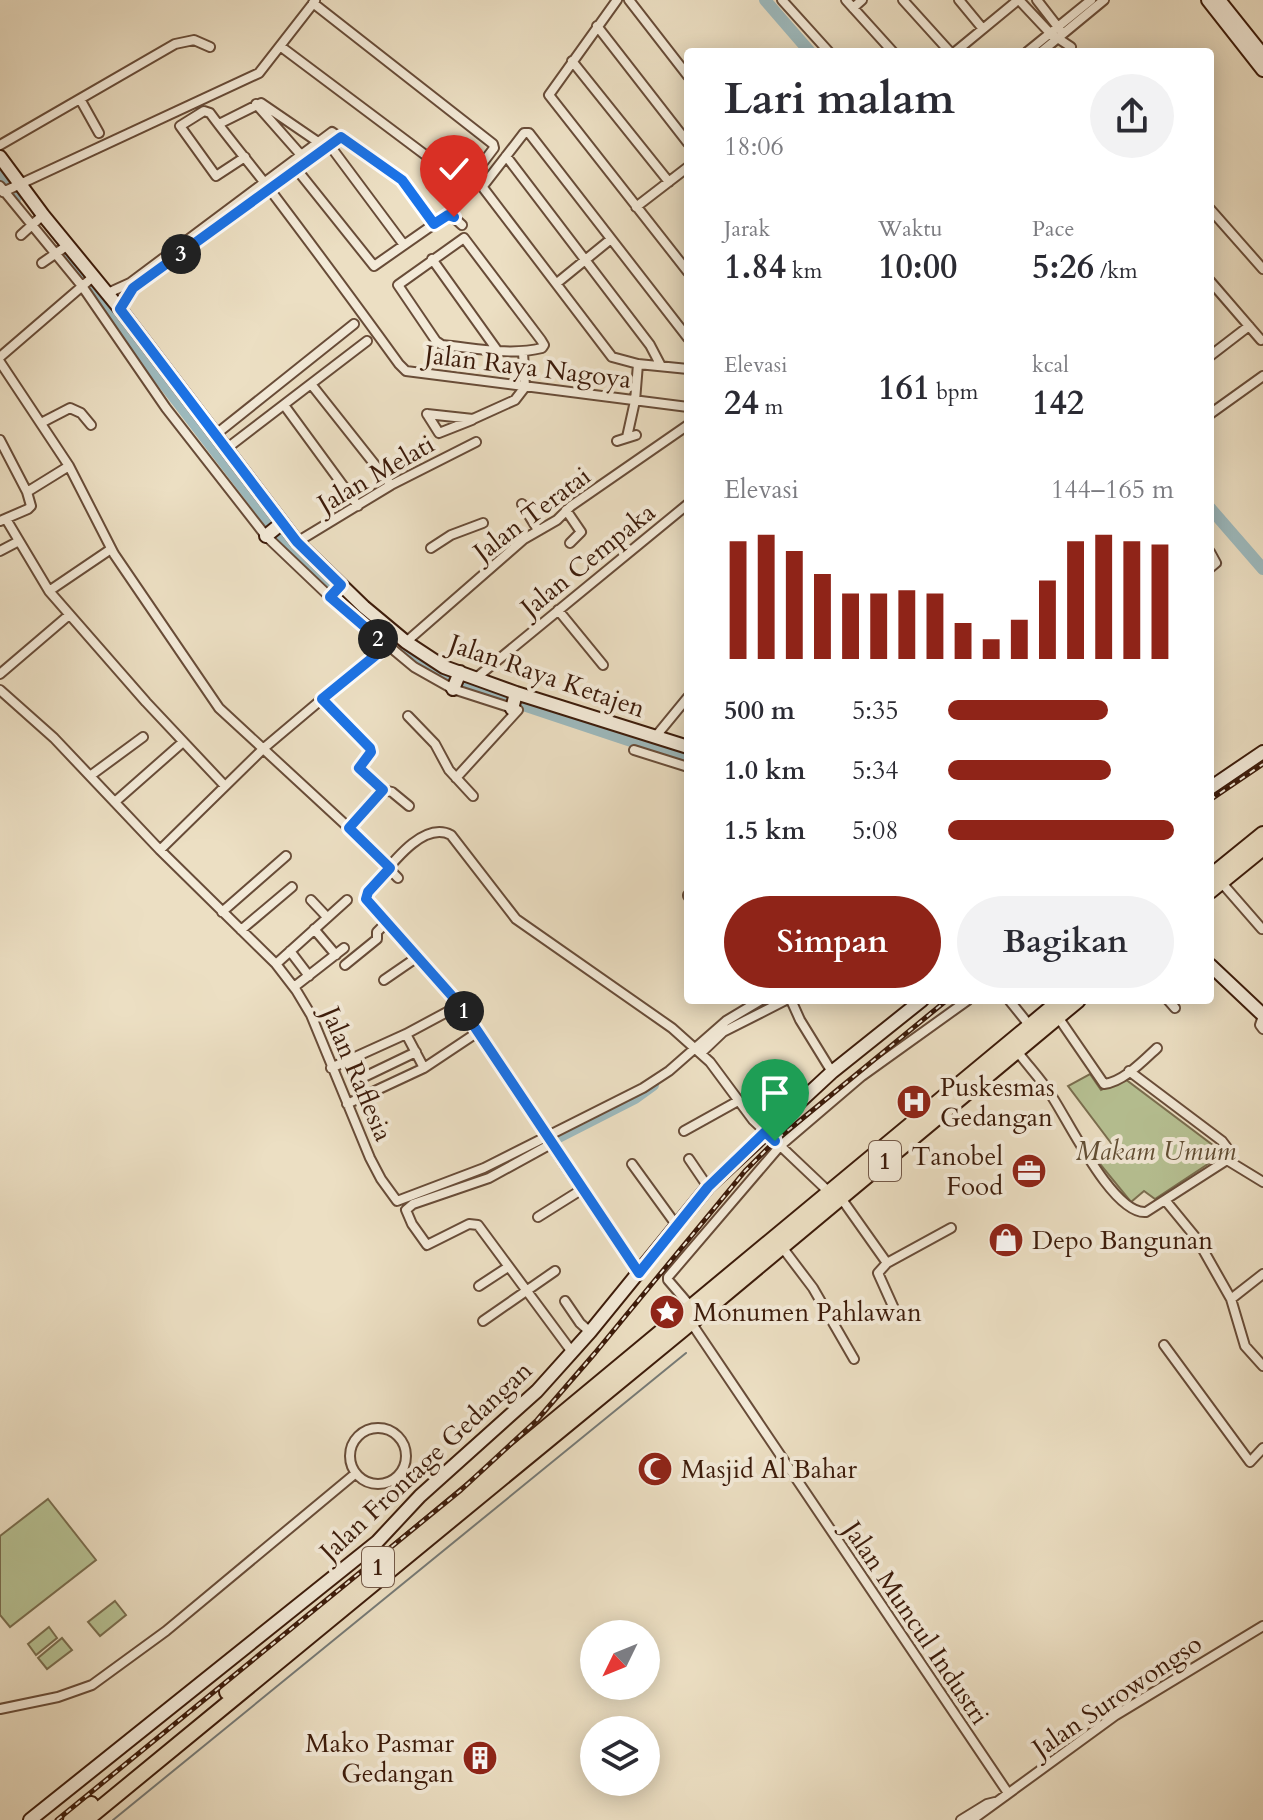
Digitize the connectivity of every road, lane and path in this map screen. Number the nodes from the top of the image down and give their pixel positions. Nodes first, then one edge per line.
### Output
1 (617, 0) edge
2 (629, 0) edge
3 (782, 0) edge
4 (846, 0) edge
5 (862, 0) edge
6 (903, 0) edge
7 (959, 0) edge
8 (1018, 0) edge
9 (1037, 0) edge
10 (1091, 0) edge
11 (1104, 0) edge
12 (1208, 0) edge
13 (1219, 0) edge
14 (314, 2) edge
15 (853, 8) junction
16 (597, 26) junction
17 (983, 29) junction
18 (1057, 33) junction
19 (280, 46) junction
20 (210, 47) dead end
21 (825, 48) edge
22 (889, 48) edge
23 (949, 48) edge
24 (958, 48) edge
25 (1033, 48) edge
26 (1044, 48) edge
27 (1072, 48) edge
28 (1263, 55) edge
29 (572, 61) junction
30 (1263, 70) edge
31 (684, 71) edge
32 (80, 99) junction
33 (256, 104) junction
34 (219, 124) junction
35 (99, 133) dead end
36 (684, 138) edge
37 (324, 141) junction
38 (0, 145) edge
39 (301, 155) junction
40 (506, 156) junction
41 (245, 157) junction
42 (2, 163) edge
43 (293, 166) junction
44 (684, 170) edge
45 (669, 182) junction
46 (267, 186) junction
47 (9, 188) edge
48 (636, 207) junction
49 (1214, 214) edge
50 (37, 221) junction
51 (434, 224) junction
52 (462, 225) dead end
53 (21, 235) dead end
54 (611, 239) junction
55 (404, 245) junction
56 (62, 250) junction
57 (432, 259) junction
58 (585, 261) junction
59 (42, 263) dead end
60 (684, 267) edge
61 (1263, 269) edge
62 (88, 281) junction
63 (557, 283) junction
64 (132, 286) junction
65 (1214, 286) edge
66 (108, 293) junction
67 (120, 309) junction
68 (354, 324) dead end
69 (1249, 326) junction
70 (684, 333) edge
71 (1261, 340) edge
72 (367, 341) dead end
73 (497, 350) junction
74 (1214, 350) edge
75 (523, 352) junction
76 (0, 360) edge
77 (638, 364) junction
78 (661, 366) junction
79 (684, 369) edge
80 (1263, 376) edge
81 (311, 384) junction
82 (525, 387) junction
83 (635, 401) junction
84 (284, 405) junction
85 (684, 407) edge
86 (1214, 411) edge
87 (473, 419) junction
88 (41, 423) junction
89 (91, 425) dead end
90 (684, 428) edge
91 (215, 435) junction
92 (0, 440) edge
93 (617, 441) dead end
94 (476, 442) dead end
95 (226, 449) junction
96 (69, 466) junction
97 (391, 485) junction
98 (27, 492) junction
99 (522, 504) dead end
100 (358, 506) junction
101 (684, 507) edge
102 (566, 510) junction
103 (3, 520) edge
104 (483, 523) dead end
105 (281, 524) junction
106 (538, 530) junction
107 (267, 536) junction
108 (19, 541) junction
109 (297, 542) junction
110 (570, 543) dead end
111 (431, 548) dead end
112 (111, 549) junction
113 (0, 551) edge
114 (339, 587) junction
115 (49, 591) junction
116 (330, 597) junction
117 (558, 610) junction
118 (69, 615) junction
119 (395, 641) junction
120 (603, 665) dead end
121 (0, 674) edge
122 (476, 678) junction
123 (457, 681) junction
124 (0, 690) edge
125 (322, 699) junction
126 (684, 702) edge
127 (515, 703) junction
128 (408, 716) dead end
129 (656, 736) junction
130 (143, 737) dead end
131 (183, 742) junction
132 (684, 746) edge
133 (264, 748) junction
134 (634, 750) dead end
135 (1263, 752) edge
136 (684, 766) edge
137 (90, 776) junction
138 (456, 778) junction
139 (1214, 785) edge
140 (225, 786) junction
141 (383, 790) junction
142 (473, 796) dead end
143 (116, 801) junction
144 (409, 806) dead end
145 (349, 828) junction
146 (1263, 834) edge
147 (1263, 848) edge
148 (160, 850) junction
149 (286, 856) dead end
150 (390, 868) junction
151 (398, 878) dead end
152 (1214, 883) edge
153 (292, 887) dead end
154 (311, 900) dead end
155 (347, 900) dead end
156 (222, 912) junction
157 (327, 917) junction
158 (386, 923) junction
159 (314, 929) junction
160 (1262, 929) edge
161 (241, 930) junction
162 (344, 948) dead end
163 (290, 951) junction
164 (336, 955) junction
165 (416, 958) junction
166 (276, 964) junction
167 (345, 965) dead end
168 (1214, 969) edge
169 (309, 976) junction
170 (1214, 979) edge
171 (384, 980) dead end
172 (294, 987) junction
173 (754, 1004) edge
174 (780, 1004) edge
175 (790, 1004) edge
176 (917, 1004) edge
177 (962, 1004) edge
178 (1012, 1004) edge
179 (1056, 1004) edge
180 (1073, 1004) edge
181 (1172, 1004) edge
182 (460, 1005) junction
183 (1175, 1008) dead end
184 (1262, 1014) edge
185 (1058, 1017) junction
186 (1030, 1026) junction
187 (1263, 1029) edge
188 (478, 1032) junction
189 (406, 1034) junction
190 (1157, 1048) dead end
191 (698, 1050) junction
192 (1017, 1051) junction
193 (416, 1052) junction
194 (331, 1068) junction
195 (424, 1068) junction
196 (1129, 1071) junction
197 (832, 1072) junction
198 (364, 1077) dead end
199 (738, 1101) junction
200 (347, 1104) junction
201 (684, 1131) dead end
202 (765, 1132) junction
203 (549, 1141) junction
204 (780, 1146) junction
205 (689, 1159) dead end
206 (1227, 1160) junction
207 (632, 1164) dead end
208 (487, 1173) junction
209 (1263, 1182) edge
210 (708, 1187) junction
211 (581, 1190) junction
212 (835, 1196) junction
213 (1165, 1200) junction
214 (538, 1217) dead end
215 (677, 1226) junction
216 (951, 1228) dead end
217 (782, 1247) junction
218 (887, 1263) junction
219 (508, 1267) junction
220 (555, 1271) dead end
221 (639, 1273) junction
222 (1263, 1274) edge
223 (479, 1286) dead end
224 (527, 1290) junction
225 (1231, 1299) junction
226 (565, 1301) dead end
227 (896, 1313) dead end
228 (689, 1315) junction
229 (483, 1321) dead end
230 (590, 1332) junction
231 (1164, 1345) dead end
232 (572, 1352) junction
233 (854, 1359) dead end
234 (1263, 1366) edge
235 (1263, 1448) edge
236 (356, 1473) junction
237 (1263, 1626) edge
238 (0, 1709) edge
239 (1008, 1793) junction
240 (996, 1802) junction
241 (30, 1820) edge
242 (71, 1820) edge
243 (86, 1820) edge
244 (961, 1820) edge
245 (972, 1820) edge

1 - 16 street
2 - 31 street
3 - 21 street
4 - 15 street
5 - 15 street
6 - 23 street
7 - 17 street
8 - 17 street
8 - 18 street
9 - 18 street
10 - 18 street
11 - 18 street
12 - 30 street
13 - 28 street
14 - 19 street
14 - 19 street
15 - 22 street
16 - 29 street
16 - 36 street
17 - 24 street
18 - 25 street
18 - 26 street
18 - 27 street
19 - 47 street
20 - 32 street
29 - 45 street
29 - 48 street
32 - 35 street
32 - 38 street
33 - 34 street
33 - 37 street
33 - 39 street
34 - 41 street, Jalan Raya Nagoya
34 - 41 street
37 - 39 street
37 - 43 street
37 - 51 street
37 - 55 street
39 - 43 street
40 - 54 street
40 - 58 street
40 - 63 street
41 - 46 street, Jalan Raya Nagoya
42 - 47 street, Jalan Raya Ketajen
43 - 46 street
43 - 55 street
44 - 45 street
45 - 48 street
46 - 64 street
46 - 82 street, Jalan Raya Nagoya
47 - 50 street, Jalan Raya Ketajen
48 - 60 street
49 - 61 street
50 - 53 street
50 - 56 street, Jalan Raya Ketajen
51 - 52 street
51 - 55 street
54 - 58 street
54 - 70 street
56 - 59 street
56 - 62 street, Jalan Raya Ketajen
57 - 73 street
57 - 73 street
57 - 75 street
58 - 63 street
58 - 78 street
62 - 66 street, Jalan Raya Ketajen
62 - 76 street
62 - 107 street
63 - 77 street
64 - 66 street
64 - 67 street
65 - 69 street
66 - 67 street, Jalan Raya Ketajen
67 - 91 street, Jalan Raya Ketajen
68 - 91 street
69 - 71 street
69 - 74 street
72 - 81 street
73 - 75 street
75 - 82 street
76 - 88 street
77 - 78 street
77 - 83 street
78 - 79 street
80 - 86 street
81 - 84 street
81 - 97 street
82 - 83 street, Jalan Raya Nagoya
82 - 87 street
83 - 85 street, Jalan Raya Nagoya
83 - 93 street
84 - 95 street
84 - 100 street
87 - 87 street
88 - 89 street
88 - 96 street
90 - 102 street, Jalan Teratai
91 - 95 street, Jalan Raya Ketajen
92 - 98 street
94 - 97 street, Jalan Melati
95 - 105 street, Jalan Raya Ketajen
96 - 98 street
96 - 112 street
97 - 100 street, Jalan Melati
98 - 103 street
99 - 106 street
100 - 109 street, Jalan Melati
101 - 117 street, Jalan Cempaka
102 - 106 street, Jalan Teratai
102 - 110 street
103 - 108 street
104 - 111 street
105 - 107 street
105 - 109 street, Jalan Raya Ketajen
106 - 119 street, Jalan Teratai
107 - 116 street
108 - 113 street
108 - 115 street
109 - 114 street, Jalan Raya Ketajen
112 - 115 street
112 - 133 street
114 - 116 street
114 - 119 street, Jalan Raya Ketajen
115 - 118 street
116 - 119 street
117 - 120 street
117 - 122 street, Jalan Cempaka
118 - 121 street
118 - 131 street
119 - 123 street, Jalan Raya Ketajen
119 - 123 street
119 - 125 street, Jalan Teratai
122 - 123 street, Jalan Raya Ketajen
122 - 127 street, Jalan Raya Ketajen
123 - 127 street
124 - 137 street, Jalan Raflesia
125 - 133 street, Jalan Teratai
125 - 141 street
126 - 129 street
127 - 129 street, Jalan Raya Ketajen
127 - 138 street
128 - 138 street
129 - 132 street, Jalan Raya Ketajen
130 - 137 street
131 - 140 street
131 - 143 street
133 - 140 street, Jalan Teratai
133 - 145 street
134 - 136 street
135 - 139 street
137 - 143 street, Jalan Raflesia
138 - 142 street
140 - 148 street, Jalan Teratai
141 - 144 street
141 - 145 street
143 - 148 street, Jalan Raflesia
145 - 150 street
146 - 152 highway
147 - 152 highway
148 - 156 street, Jalan Raflesia
149 - 156 street
150 - 151 street
150 - 158 street
150 - 191 street
152 - 160 street
153 - 161 street
154 - 157 street
155 - 157 street
156 - 161 street, Jalan Raflesia
157 - 159 street
158 - 165 street
158 - 167 street
159 - 163 street
159 - 164 street
161 - 166 street, Jalan Raflesia
162 - 164 street
163 - 166 street
163 - 169 street
164 - 169 street
165 - 171 street
165 - 182 street
166 - 172 street, Jalan Raflesia
168 - 184 street
169 - 172 street
170 - 184 street
172 - 194 street, Jalan Raflesia
173 - 191 street
174 - 191 street
175 - 197 street
176 - 197 street, Jalan Frontage Gedangan
177 - 204 street
178 - 186 street
179 - 186 highway, 1
180 - 185 highway, 1
181 - 183 street
182 - 188 street
182 - 189 street
184 - 187 street
185 - 192 highway, 1
185 - 196 street
186 - 212 highway, 1
188 - 195 street
188 - 203 street
189 - 193 street
189 - 194 street
190 - 196 street
191 - 199 street
191 - 203 street, Jalan Raflesia
192 - 212 highway, 1
192 - 213 street
193 - 195 street
193 - 198 street
194 - 200 street, Jalan Raflesia
195 - 200 street
196 - 206 street
197 - 202 street, Jalan Frontage Gedangan
199 - 201 street
199 - 202 street
200 - 208 street, Jalan Raflesia
202 - 204 street
202 - 210 street, Jalan Frontage Gedangan
203 - 208 street, Jalan Raflesia
203 - 211 street
204 - 212 street
204 - 228 street, Jalan Muncul Industri
205 - 210 street
206 - 209 street
206 - 213 street
207 - 215 street
208 - 219 street
210 - 215 street, Jalan Frontage Gedangan
211 - 214 street
211 - 221 street
212 - 217 highway, 1
212 - 218 street
212 - 228 highway, 1
213 - 225 street
215 - 221 street, Jalan Frontage Gedangan
216 - 218 street
217 - 228 highway, 1
217 - 233 street
218 - 227 street
219 - 223 street
219 - 224 street
220 - 224 street
221 - 230 street, Jalan Frontage Gedangan
222 - 225 street
224 - 229 street
224 - 232 street
225 - 234 street
226 - 230 street
228 - 239 street, Jalan Muncul Industri
228 - 242 highway, 1
228 - 243 highway, 1
230 - 232 street, Jalan Frontage Gedangan
231 - 235 street
232 - 241 street, Jalan Frontage Gedangan
236 - 236 street
236 - 238 street
237 - 239 street, Jalan Surowongso
239 - 240 street, Jalan Surowongso
240 - 244 street, Jalan Surowongso
240 - 245 street, Jalan Surowongso

